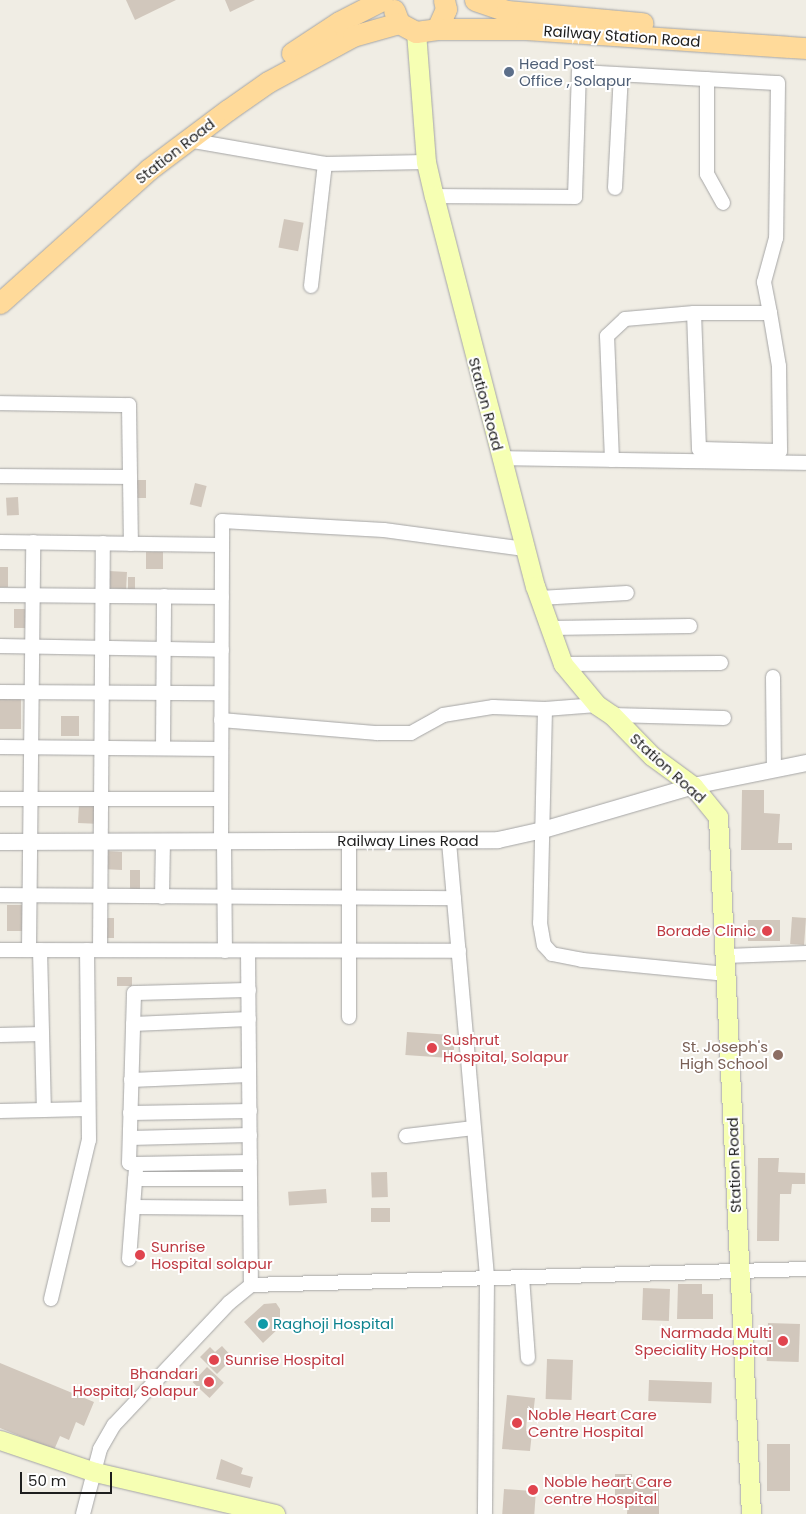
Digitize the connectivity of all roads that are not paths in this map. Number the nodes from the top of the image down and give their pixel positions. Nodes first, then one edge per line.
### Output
1 (382, 0) edge
2 (395, 0) edge
3 (444, 0) edge
4 (475, 0) edge
5 (408, 28) junction
6 (437, 29) junction
7 (806, 34) edge
8 (806, 48) edge
9 (620, 75) junction
10 (707, 79) junction
11 (188, 140) junction
12 (426, 162) junction
13 (325, 164) junction
14 (615, 188) dead end
15 (434, 196) junction
16 (723, 203) dead end
17 (0, 284) edge
18 (311, 286) dead end
19 (0, 303) edge
20 (694, 313) junction
21 (770, 313) junction
22 (0, 403) edge
23 (500, 458) junction
24 (612, 460) junction
25 (806, 463) edge
26 (0, 476) edge
27 (130, 477) junction
28 (0, 542) edge
29 (33, 542) junction
30 (103, 543) junction
31 (131, 544) junction
32 (222, 546) junction
33 (525, 549) junction
34 (627, 593) dead end
35 (0, 595) edge
36 (33, 595) junction
37 (104, 596) junction
38 (164, 596) junction
39 (222, 596) junction
40 (539, 598) junction
41 (690, 626) dead end
42 (550, 628) junction
43 (0, 646) edge
44 (33, 647) junction
45 (105, 648) junction
46 (164, 649) junction
47 (222, 650) junction
48 (721, 663) dead end
49 (563, 664) junction
50 (773, 678) dead end
51 (0, 692) edge
52 (33, 692) junction
53 (103, 693) junction
54 (164, 693) junction
55 (221, 693) junction
56 (545, 709) junction
57 (604, 710) junction
58 (724, 718) dead end
59 (221, 720) junction
60 (0, 747) edge
61 (33, 747) junction
62 (102, 748) junction
63 (163, 748) junction
64 (221, 749) junction
65 (806, 763) edge
66 (774, 770) junction
67 (693, 786) junction
68 (0, 799) edge
69 (33, 799) junction
70 (99, 799) junction
71 (221, 800) junction
72 (543, 830) junction
73 (0, 842) edge
74 (33, 842) junction
75 (99, 842) junction
76 (163, 842) junction
77 (222, 842) junction
78 (349, 842) junction
79 (449, 842) junction
80 (0, 895) edge
81 (31, 896) junction
82 (100, 897) junction
83 (162, 897) junction
84 (224, 897) junction
85 (350, 898) junction
86 (454, 898) junction
87 (0, 950) edge
88 (35, 950) junction
89 (93, 950) junction
90 (225, 951) junction
91 (248, 951) junction
92 (351, 951) junction
93 (459, 952) junction
94 (806, 953) edge
95 (726, 965) junction
96 (249, 990) junction
97 (349, 1017) dead end
98 (249, 1019) junction
99 (133, 1024) junction
100 (42, 1034) junction
101 (0, 1036) edge
102 (249, 1075) junction
103 (131, 1080) junction
104 (88, 1109) junction
105 (44, 1110) junction
106 (0, 1111) edge
107 (250, 1112) junction
108 (130, 1113) junction
109 (474, 1128) junction
110 (250, 1135) junction
111 (406, 1136) dead end
112 (130, 1138) junction
113 (250, 1162) junction
114 (134, 1164) junction
115 (135, 1179) junction
116 (250, 1179) junction
117 (133, 1207) junction
118 (250, 1208) junction
119 (129, 1259) dead end
120 (806, 1269) edge
121 (739, 1271) junction
122 (487, 1278) junction
123 (522, 1278) junction
124 (250, 1286) junction
125 (51, 1299) dead end
126 (528, 1358) dead end
127 (0, 1440) edge
128 (95, 1472) junction
129 (83, 1514) edge
130 (275, 1514) edge
131 (485, 1514) edge
132 (751, 1514) edge

1 - 17 main road, Station Road
2 - 5 main road
3 - 6 main road
4 - 7 main road, Railway Station Road
5 - 6 main road, Railway Station Road
5 - 11 main road, Station Road
5 - 12 main road, Station Road
6 - 8 main road, Railway Station Road
9 - 10 street
9 - 14 street
9 - 15 street
10 - 16 street
10 - 21 street
11 - 13 street
11 - 19 main road, Station Road
12 - 13 street
12 - 15 main road, Station Road
13 - 18 street
15 - 23 main road, Station Road
20 - 21 street
20 - 21 street
20 - 24 street
22 - 27 street
23 - 24 street
23 - 33 main road, Station Road
24 - 25 street
26 - 27 street
27 - 31 street
28 - 29 street
29 - 30 street
29 - 36 street
30 - 31 street
30 - 37 street
31 - 32 street
32 - 33 street
32 - 39 street
33 - 40 main road, Station Road
34 - 40 street
35 - 36 street
36 - 37 street
36 - 44 street
37 - 38 street
37 - 45 street
38 - 39 street
38 - 46 street
39 - 47 street
40 - 42 main road, Station Road
41 - 42 street
42 - 49 main road, Station Road
43 - 44 street
44 - 45 street
44 - 52 street
45 - 46 street
45 - 53 street
46 - 47 street
46 - 54 street
47 - 55 street
48 - 49 street
49 - 57 main road, Station Road
50 - 66 street
51 - 52 street
52 - 53 street
52 - 61 street
53 - 54 street
53 - 62 street
54 - 55 street
54 - 63 street
55 - 59 street
56 - 57 street
56 - 59 street
56 - 72 street
57 - 58 street
57 - 67 main road, Station Road
59 - 64 street
60 - 61 street
61 - 62 street
61 - 69 street
62 - 63 street
62 - 70 street
63 - 64 street
64 - 71 street
65 - 66 street, Railway Lines Road
66 - 67 street, Railway Lines Road
67 - 72 street, Railway Lines Road
67 - 95 main road, Station Road
68 - 69 street
69 - 70 street
69 - 74 street
70 - 71 street
70 - 75 street
71 - 77 street
72 - 79 street, Railway Lines Road
72 - 95 street
73 - 74 street, Railway Lines Road
74 - 75 street, Railway Lines Road
74 - 81 street
75 - 76 street, Railway Lines Road
75 - 82 street
76 - 77 street, Railway Lines Road
76 - 83 street
77 - 78 street, Railway Lines Road
77 - 84 street
78 - 79 street, Railway Lines Road
78 - 85 street
79 - 86 street
80 - 81 street
81 - 82 street
81 - 88 street
82 - 83 street
82 - 89 street
83 - 84 street
84 - 85 street
84 - 90 street
85 - 86 street
85 - 92 street
86 - 93 street
87 - 88 street
88 - 89 street
88 - 100 street
89 - 90 street
89 - 104 street
90 - 91 street
91 - 92 street
91 - 96 street
92 - 93 street
92 - 97 street
93 - 109 street
94 - 95 street
95 - 121 main road, Station Road
96 - 98 street
96 - 99 street
98 - 99 street
98 - 102 street
99 - 103 street
100 - 101 street
100 - 105 street
102 - 103 street
102 - 107 street
103 - 108 street
104 - 105 street
104 - 125 street
105 - 106 street
107 - 108 street
107 - 110 street
108 - 112 street
109 - 111 street
109 - 122 street
110 - 112 street
110 - 113 street
112 - 114 street
113 - 114 street
113 - 116 street
114 - 115 street
115 - 116 street
115 - 117 street
116 - 118 street
117 - 118 street
117 - 119 street
118 - 124 street
120 - 121 street
121 - 123 street
121 - 132 main road, Station Road
122 - 123 street
122 - 124 street
122 - 131 street
123 - 126 street
124 - 128 street
127 - 128 main road
128 - 129 street
128 - 130 main road

